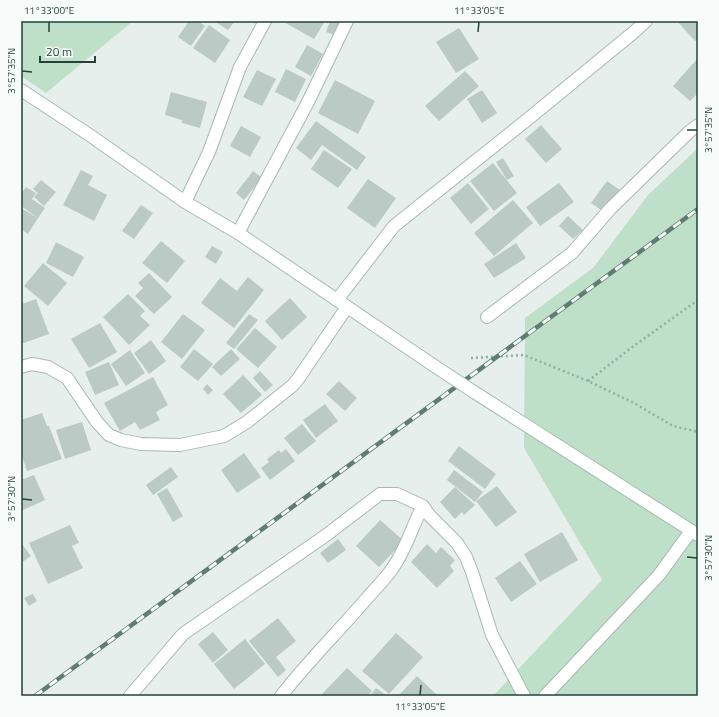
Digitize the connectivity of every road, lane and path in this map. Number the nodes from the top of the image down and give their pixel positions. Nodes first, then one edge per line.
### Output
1 (265, 21) edge
2 (347, 21) edge
3 (646, 21) edge
4 (21, 90) edge
5 (698, 125) edge
6 (185, 202) junction
7 (238, 233) junction
8 (337, 300) junction
9 (698, 300) edge
10 (347, 307) junction
11 (487, 317) dead end
12 (471, 358) dead end
13 (21, 367) edge
14 (588, 381) junction
15 (698, 432) edge
16 (423, 506) junction
17 (694, 533) edge
18 (130, 696) edge
19 (282, 696) edge
20 (524, 696) edge
21 (545, 696) edge

1 - 6 street
2 - 7 street
3 - 8 street
4 - 6 street
5 - 11 street
6 - 7 street
7 - 8 street
8 - 10 street
9 - 14 path
10 - 13 street
10 - 17 street, bridge
12 - 14 path
14 - 15 path
16 - 18 street
16 - 19 street
16 - 20 street
17 - 21 street

